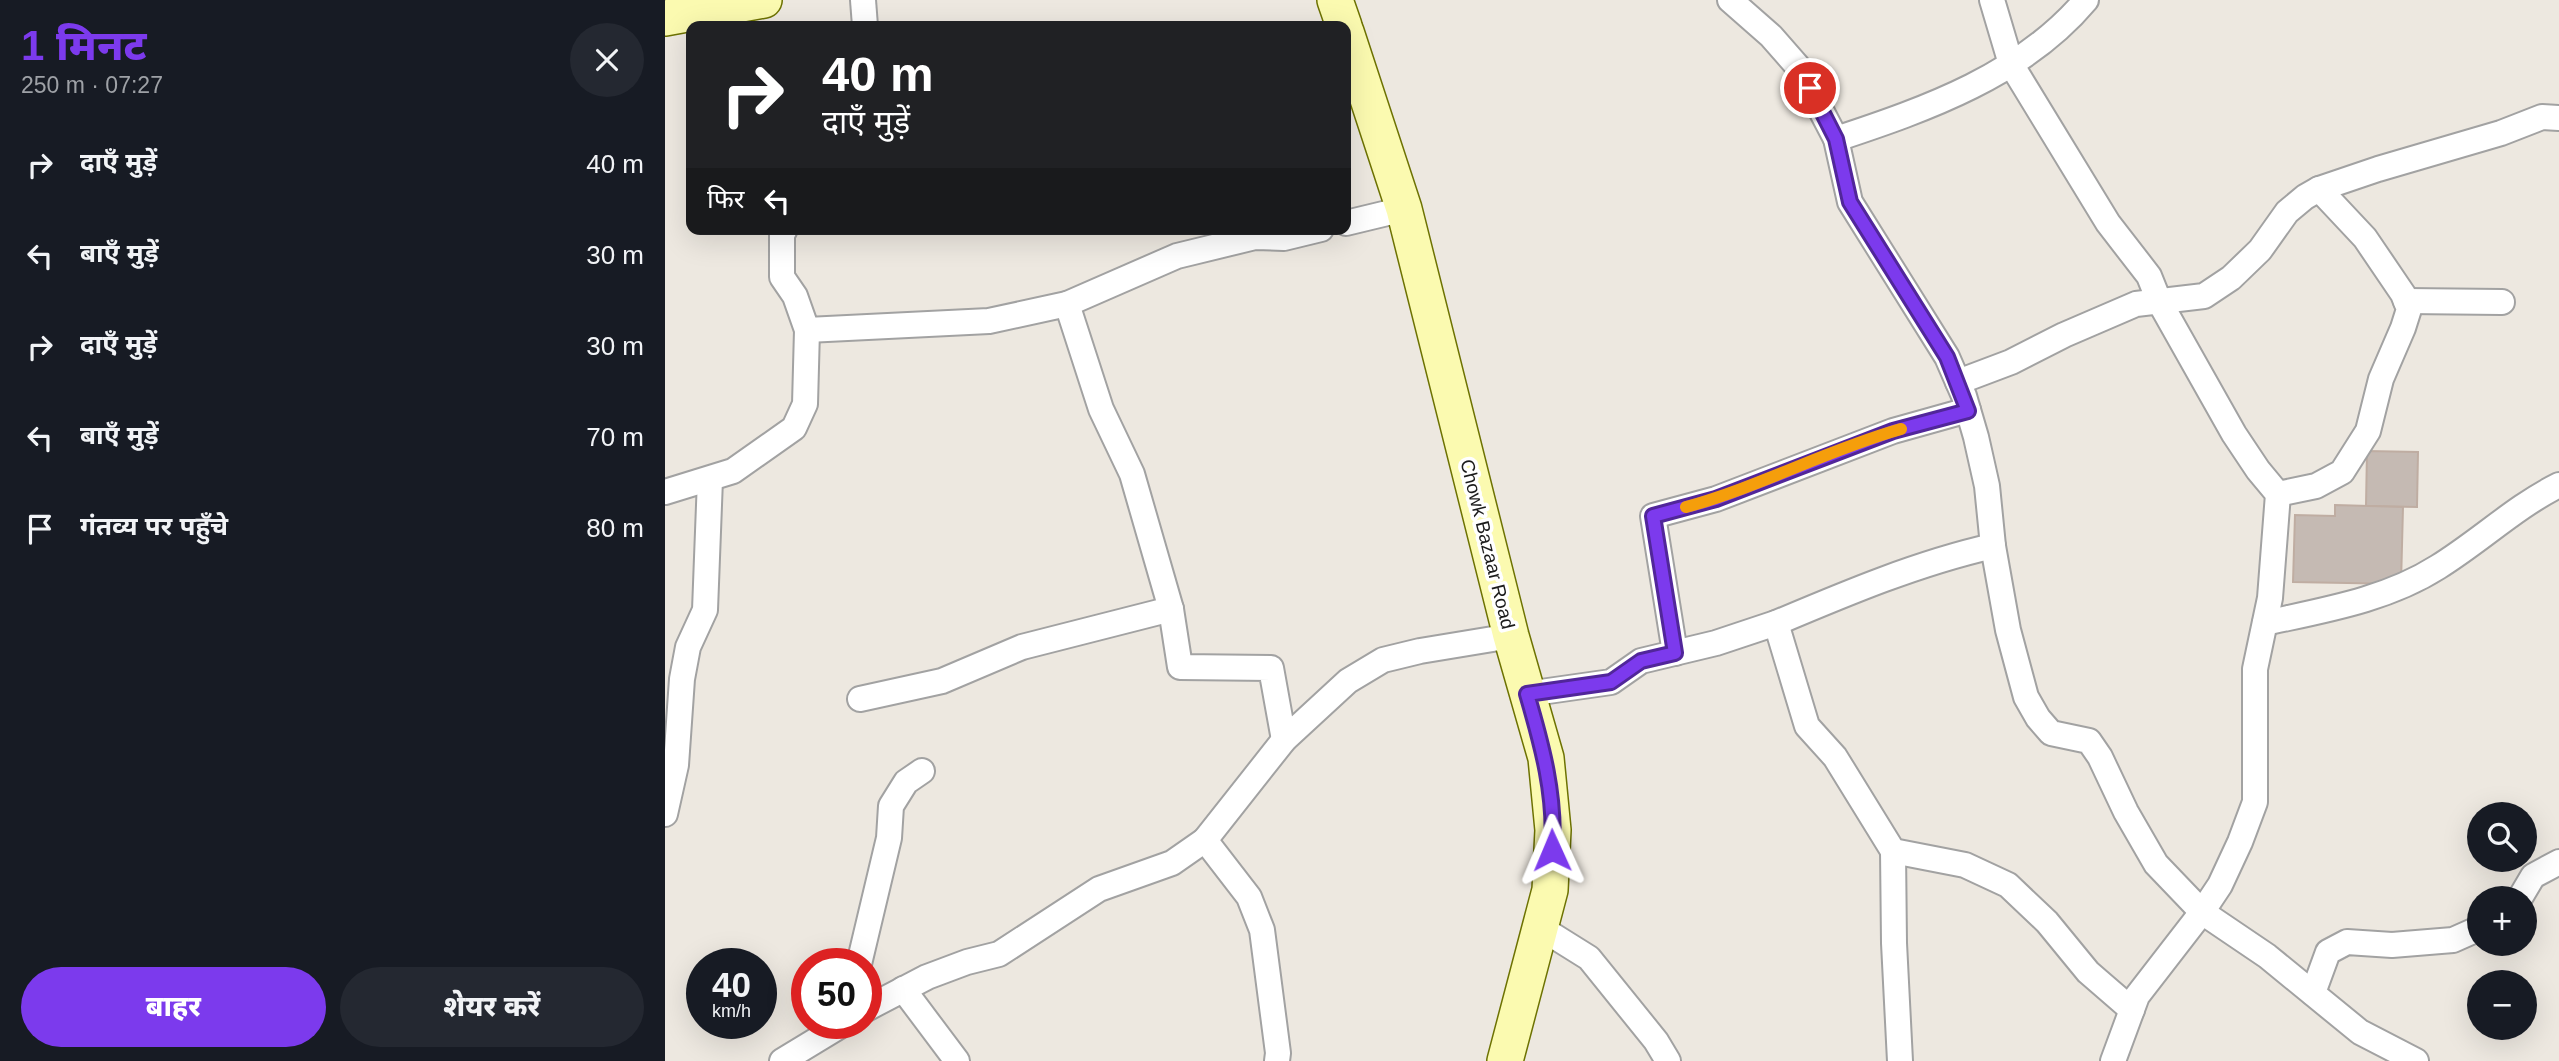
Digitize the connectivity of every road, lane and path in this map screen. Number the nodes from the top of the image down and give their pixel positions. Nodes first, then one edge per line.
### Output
1 (764, 0) edge
2 (863, 0) edge
3 (1335, 0) edge
4 (1730, 0) edge
5 (1992, 0) edge
6 (2086, 0) edge
7 (665, 18) edge
8 (865, 21) edge
9 (1342, 21) edge
10 (1351, 47) edge
11 (2011, 64) junction
12 (2553, 111) edge
13 (1836, 139) junction
14 (2319, 189) junction
15 (1404, 209) junction
16 (1351, 222) edge
17 (782, 235) edge
18 (1296, 235) edge
19 (2159, 300) junction
20 (2406, 301) junction
21 (2502, 302) dead end
22 (1067, 304) junction
23 (807, 330) junction
24 (1958, 382) junction
25 (1968, 411) junction
26 (710, 479) junction
27 (2559, 485) edge
28 (665, 492) edge
29 (2278, 494) junction
30 (1993, 546) junction
31 (1171, 609) junction
32 (2265, 623) junction
33 (1776, 624) junction
34 (1511, 636) junction
35 (1675, 653) junction
36 (1527, 694) junction
37 (860, 699) dead end
38 (1284, 740) junction
39 (922, 771) dead end
40 (665, 814) edge
41 (1205, 840) junction
42 (1893, 851) junction
43 (2559, 862) edge
44 (2527, 886) edge
45 (2202, 912) junction
46 (1541, 928) junction
47 (2467, 934) edge
48 (863, 948) edge
49 (903, 989) junction
50 (2313, 993) junction
51 (882, 1000) edge
52 (2132, 1010) junction
53 (828, 1039) edge
54 (815, 1052) edge
55 (782, 1061) edge
56 (957, 1061) edge
57 (1277, 1061) edge
58 (1505, 1061) edge
59 (1668, 1061) edge
60 (1900, 1061) edge
61 (2113, 1061) edge
62 (2416, 1061) edge

1 - 7 main road
2 - 8 street
3 - 9 main road
4 - 13 street
5 - 11 street
6 - 11 street
10 - 15 main road, Chowk Bazaar Road
11 - 13 street
11 - 19 street
12 - 14 street
13 - 24 street
14 - 19 street
14 - 20 street
15 - 16 street
15 - 34 main road, Chowk Bazaar Road
17 - 23 street
18 - 22 street
19 - 24 street
19 - 29 street
20 - 21 street
20 - 29 street
22 - 23 street
22 - 31 street
23 - 26 street
24 - 25 street
25 - 30 street
25 - 35 street
26 - 28 street
26 - 40 street
27 - 32 street
29 - 32 street
30 - 33 street
30 - 45 street
31 - 37 street
31 - 38 street
32 - 45 street
33 - 35 street
33 - 42 street
34 - 36 main road, Chowk Bazaar Road
34 - 38 street
35 - 36 street
36 - 46 main road, Chowk Bazaar Road
38 - 41 street
39 - 48 street
41 - 49 street
41 - 57 street
42 - 52 street
42 - 60 street
43 - 44 street
45 - 50 street
45 - 52 street
46 - 58 main road, Chowk Bazaar Road
46 - 59 street
47 - 50 street
49 - 51 street
49 - 56 street
50 - 62 street
52 - 61 street
53 - 54 street
54 - 55 street

